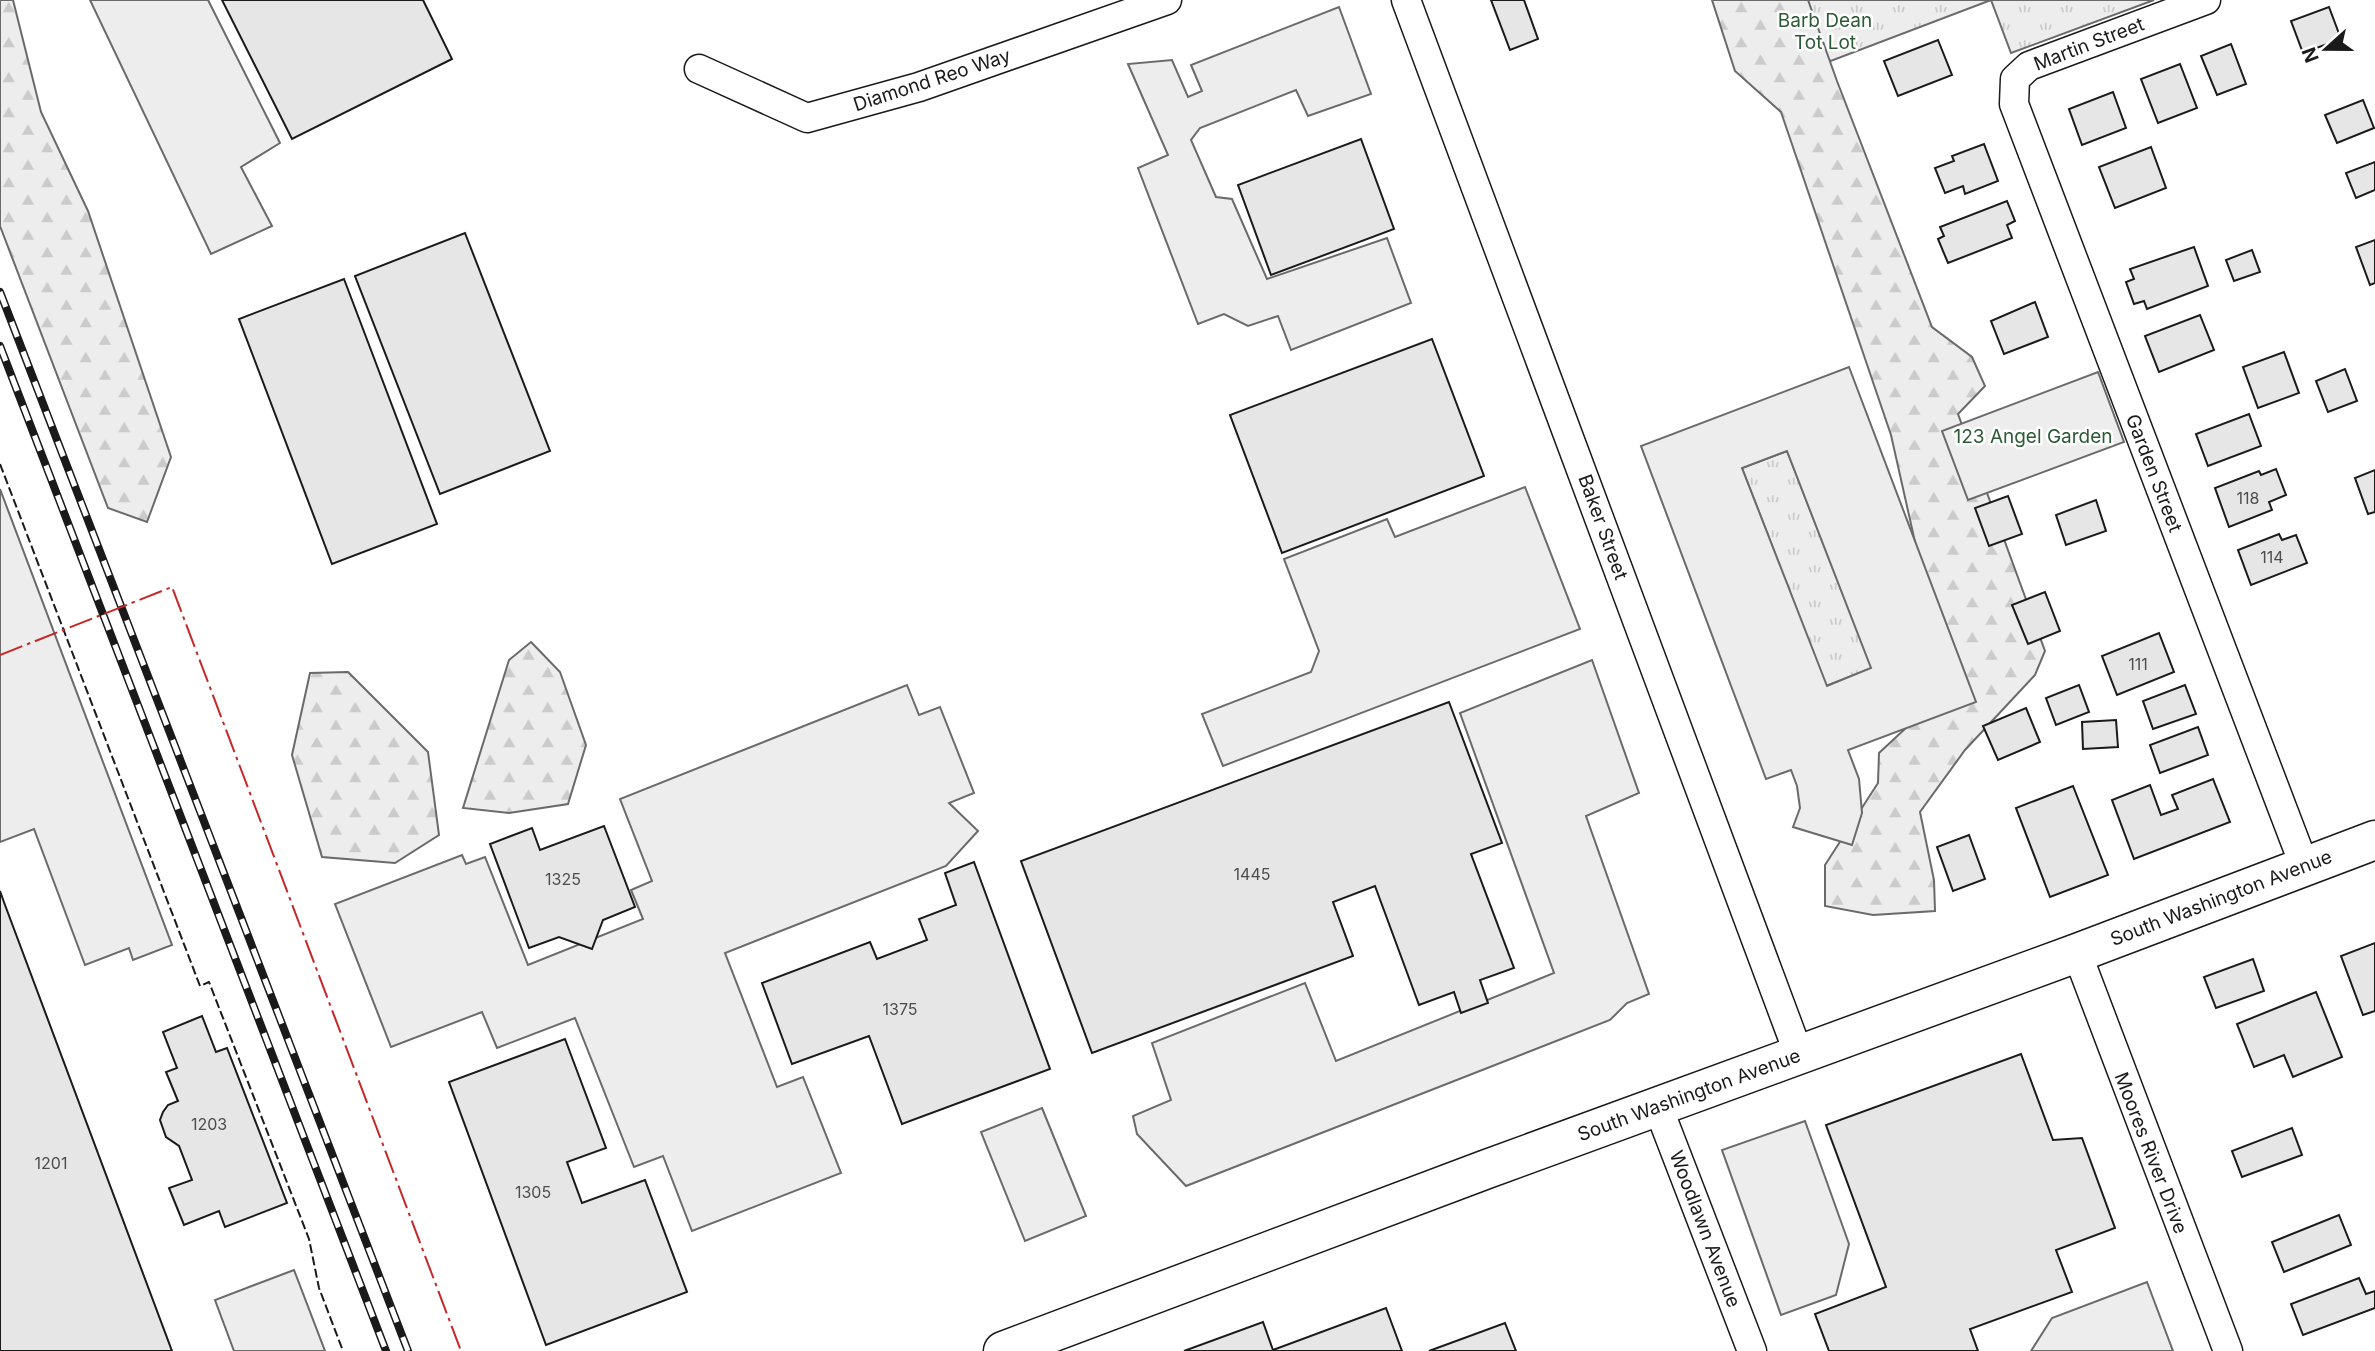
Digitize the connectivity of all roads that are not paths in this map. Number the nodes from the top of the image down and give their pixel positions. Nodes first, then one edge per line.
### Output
1 (1167, 0) edge
2 (1406, 0) edge
3 (2206, 0) edge
4 (699, 69) dead end
5 (2015, 79) joint
6 (2375, 840) edge
7 (2304, 865) junction
8 (2077, 953) junction
9 (1799, 1055) junction
10 (1658, 1107) junction
11 (1012, 1349) edge
12 (1752, 1351) edge
13 (2228, 1351) edge

1 - 4 street, Diamond Reo Way
2 - 9 street, Baker Street
3 - 5 street, Martin Street
5 - 7 street, Garden Street
6 - 7 street, South Washington Avenue
7 - 8 street, South Washington Avenue
8 - 9 street, South Washington Avenue
8 - 13 street, Moores River Drive
9 - 10 street, South Washington Avenue
10 - 11 street, South Washington Avenue
10 - 12 street, Woodlawn Avenue

